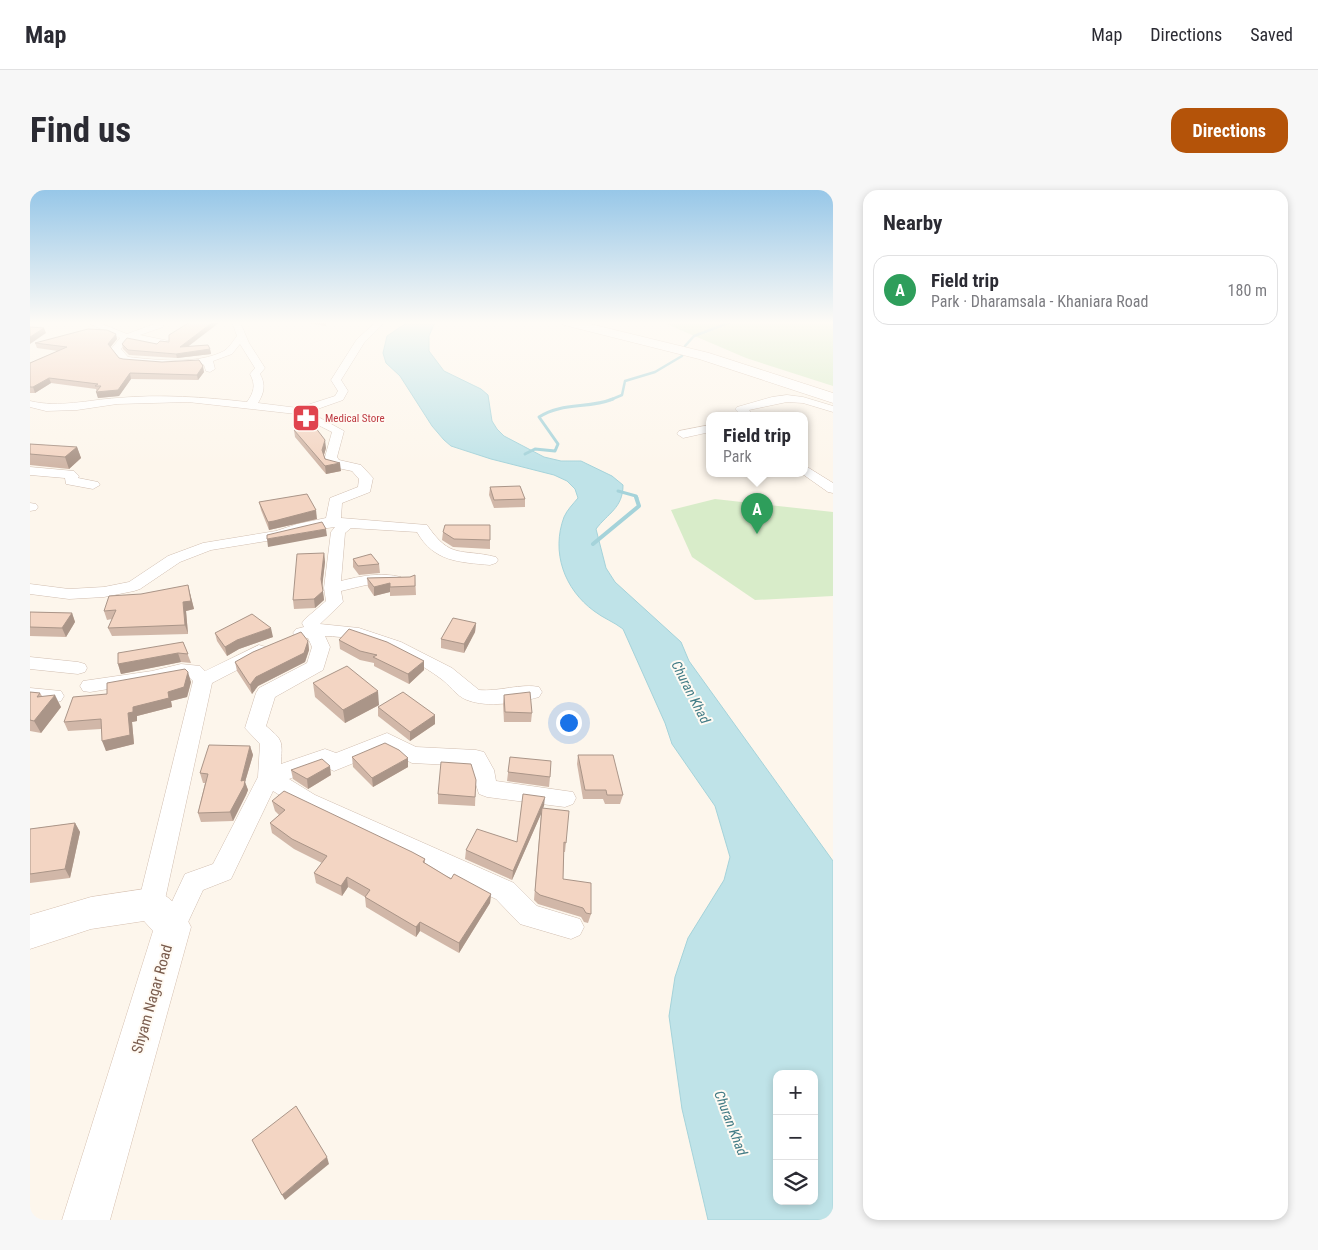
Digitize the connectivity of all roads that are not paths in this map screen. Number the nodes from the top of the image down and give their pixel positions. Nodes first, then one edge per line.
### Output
1 (258, 370) edge
2 (342, 370) edge
3 (744, 370) edge
4 (750, 370) edge
5 (833, 397) edge
6 (833, 403) edge
7 (30, 404) edge
8 (251, 405) junction
9 (833, 409) edge
10 (299, 411) junction
11 (744, 412) edge
12 (706, 429) edge
13 (683, 434) dead end
14 (30, 471) edge
15 (808, 472) edge
16 (93, 485) dead end
17 (833, 489) edge
18 (340, 522) junction
19 (490, 560) dead end
20 (410, 579) edge
21 (332, 588) junction
22 (30, 589) edge
23 (314, 631) junction
24 (30, 663) edge
25 (78, 668) dead end
26 (203, 680) junction
27 (90, 686) dead end
28 (532, 692) edge
29 (30, 695) edge
30 (54, 696) edge
31 (269, 777) junction
32 (565, 798) dead end
33 (162, 916) junction
34 (571, 927) dead end
35 (30, 932) edge
36 (86, 1220) edge

1 - 8 street
2 - 10 street
3 - 6 street
4 - 5 street
7 - 8 street
8 - 10 street
9 - 11 street
10 - 18 street
12 - 13 street
14 - 16 street
15 - 17 street
18 - 19 street
18 - 21 street
18 - 22 street
20 - 21 street
21 - 23 street
23 - 26 street
23 - 28 street
23 - 31 street
24 - 25 street
26 - 27 street
26 - 33 street
29 - 30 street
31 - 32 street
31 - 33 street
31 - 34 street
33 - 35 street
33 - 36 street, Shyam Nagar Road

